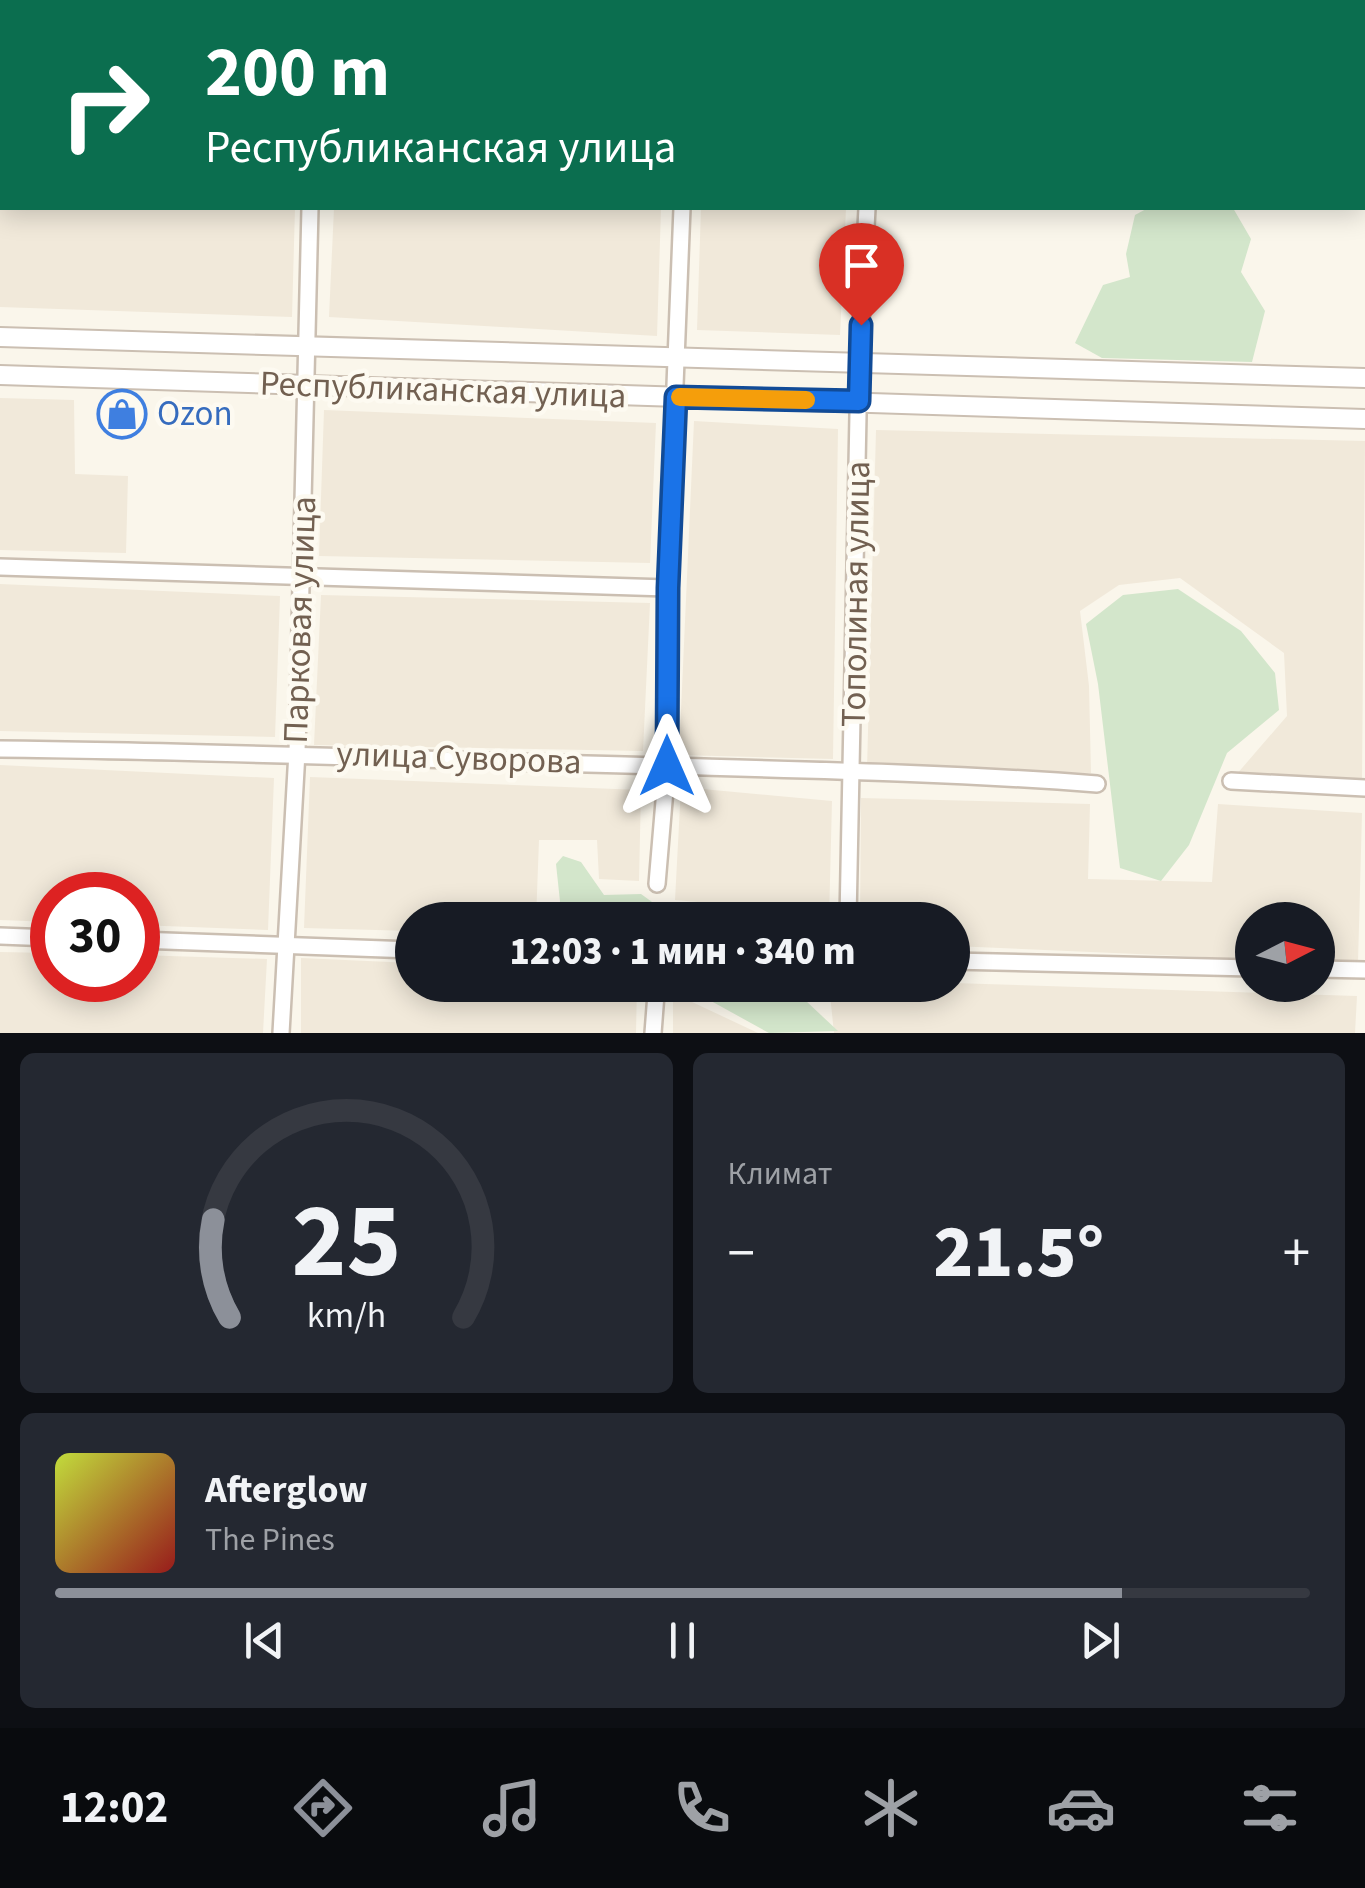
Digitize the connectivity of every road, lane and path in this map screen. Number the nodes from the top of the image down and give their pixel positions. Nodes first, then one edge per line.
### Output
1 (310, 210) edge
2 (682, 210) edge
3 (867, 210) edge
4 (0, 337) edge
5 (307, 346) junction
6 (677, 360) junction
7 (859, 364) junction
8 (0, 374) edge
9 (1365, 378) edge
10 (306, 387) junction
11 (676, 397) junction
12 (859, 401) junction
13 (1365, 419) edge
14 (0, 567) edge
15 (301, 578) junction
16 (668, 588) junction
17 (0, 749) edge
18 (296, 752) junction
19 (667, 766) junction
20 (854, 768) junction
21 (1231, 781) dead end
22 (1098, 784) dead end
23 (1365, 788) edge
24 (657, 884) dead end
25 (849, 902) edge
26 (0, 936) edge
27 (30, 937) edge
28 (160, 941) edge
29 (284, 945) junction
30 (395, 949) edge
31 (970, 962) edge
32 (1235, 968) edge
33 (1335, 969) edge
34 (1365, 970) edge
35 (656, 1002) edge
36 (282, 1033) edge
37 (654, 1033) edge

1 - 5 street, Парковая улица
2 - 6 street
3 - 7 street, Тополиная улица
4 - 5 street, Республиканская улица
5 - 6 street, Республиканская улица
5 - 10 street, Парковая улица
6 - 7 street, Республиканская улица
6 - 11 street
7 - 9 street, Республиканская улица
7 - 12 street, Тополиная улица
8 - 10 street, Республиканская улица
10 - 11 street, Республиканская улица
10 - 15 street, Парковая улица
11 - 12 street, Республиканская улица
11 - 16 street
12 - 13 street, Республиканская улица
12 - 20 street, Тополиная улица
14 - 15 street
15 - 16 street
15 - 18 street, Парковая улица
16 - 19 street
17 - 18 street, улица Суворова
18 - 19 street, улица Суворова
18 - 29 street, Парковая улица
19 - 20 street, улица Суворова
19 - 24 street
20 - 22 street, улица Суворова
20 - 25 street, Тополиная улица
21 - 23 street
26 - 27 street
28 - 29 street
29 - 30 street
29 - 36 street, Парковая улица
31 - 32 street
33 - 34 street
35 - 37 street

